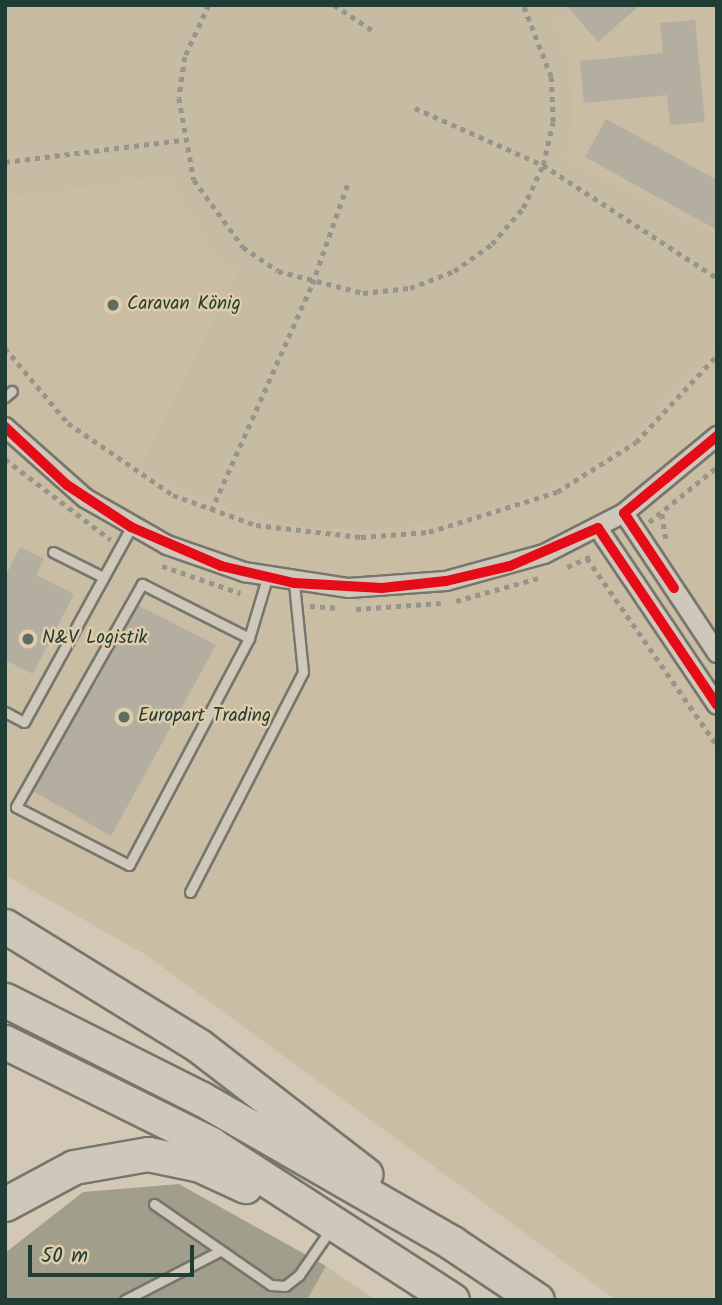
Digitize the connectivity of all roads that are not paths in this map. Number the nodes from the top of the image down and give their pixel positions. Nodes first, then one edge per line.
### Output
1 (5, 427) edge
2 (717, 436) edge
3 (624, 513) junction
4 (131, 527) junction
5 (598, 528) junction
6 (53, 552) dead end
7 (103, 578) junction
8 (267, 578) junction
9 (293, 583) junction
10 (249, 638) junction
11 (717, 653) edge
12 (717, 705) edge
13 (5, 712) edge
14 (190, 892) dead end
15 (5, 926) edge
16 (5, 1000) edge
17 (5, 1042) edge
18 (5, 1204) edge
19 (153, 1204) dead end
20 (330, 1230) junction
21 (452, 1243) junction
22 (218, 1252) junction
23 (402, 1267) junction
24 (125, 1300) edge
25 (452, 1300) edge
26 (537, 1300) edge

1 - 4 street
2 - 3 street
3 - 5 street
3 - 11 street
4 - 7 lane
4 - 8 street
5 - 9 street
5 - 12 street
6 - 7 lane
7 - 13 lane
8 - 9 street
8 - 10 lane
9 - 14 lane
10 - 10 lane
15 - 21 highway
16 - 21 highway
17 - 23 highway
18 - 20 highway
19 - 22 lane
20 - 22 lane
20 - 23 highway
21 - 26 highway
22 - 24 lane
23 - 25 highway

